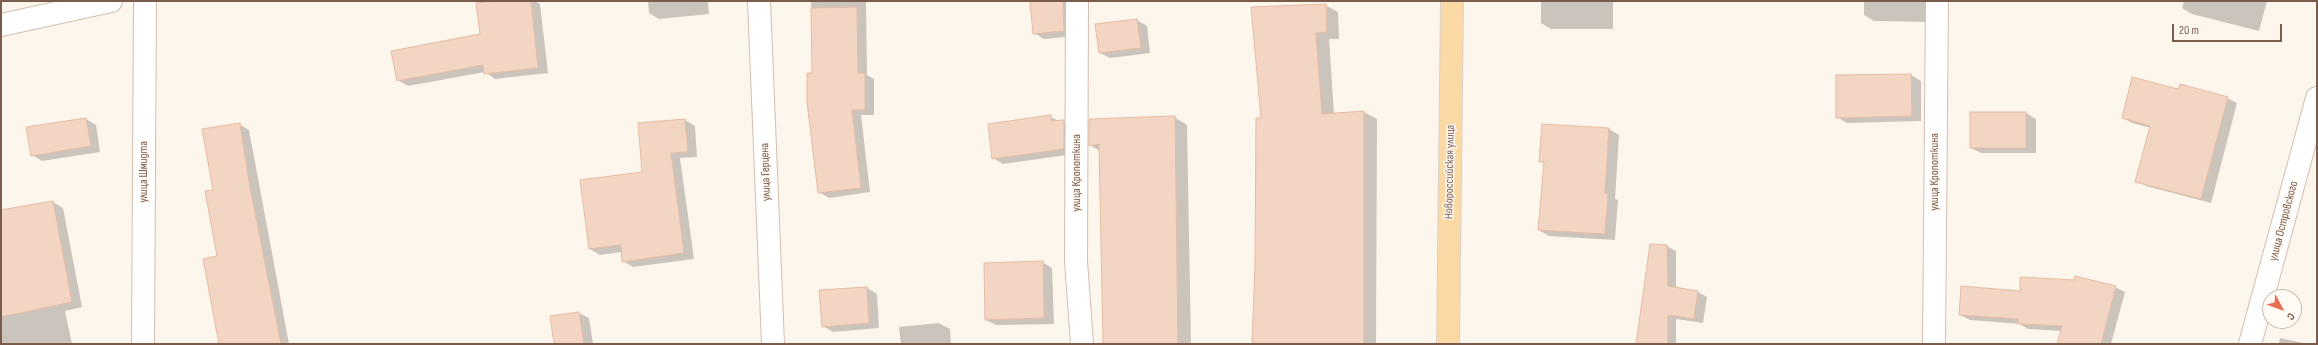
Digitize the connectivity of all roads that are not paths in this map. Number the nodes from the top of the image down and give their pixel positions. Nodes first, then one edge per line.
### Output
1 (111, 1) edge
2 (145, 1) edge
3 (759, 1) edge
4 (1077, 1) edge
5 (1452, 1) edge
6 (1937, 1) edge
7 (1, 25) edge
8 (2317, 98) edge
9 (143, 344) edge
10 (773, 344) edge
11 (1082, 344) edge
12 (1448, 344) edge
13 (1934, 344) edge
14 (2250, 344) edge

1 - 7 street
2 - 9 street, улица Шмидта
3 - 10 street, улица Герцена
4 - 11 street, улица Кропоткина
5 - 12 main road, Новороссийская улица
6 - 13 street, улица Кропоткина
8 - 14 street, улица Островского

